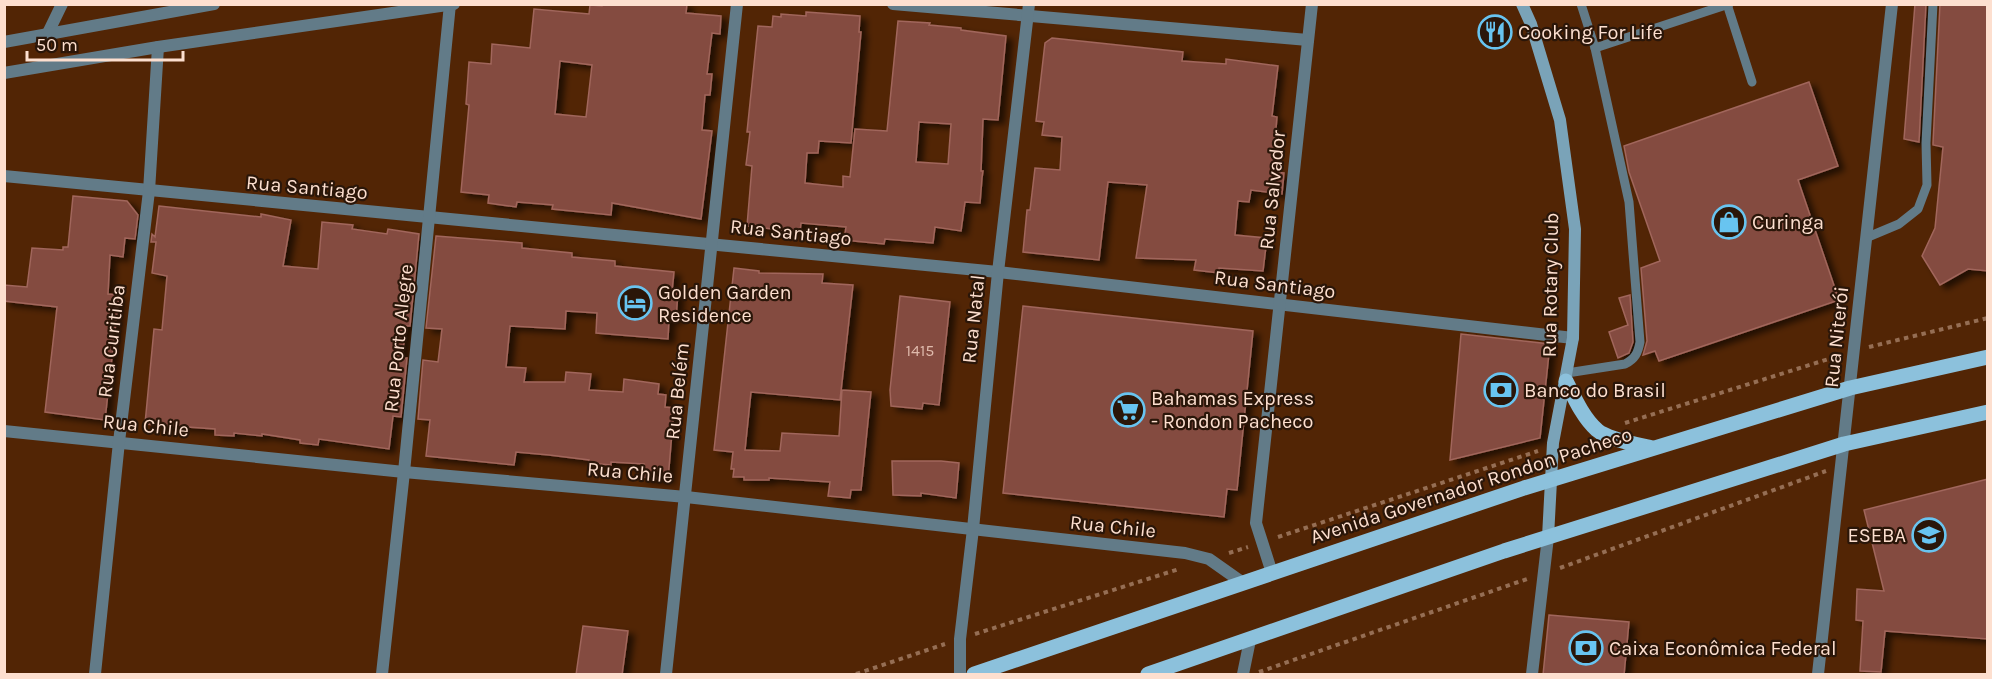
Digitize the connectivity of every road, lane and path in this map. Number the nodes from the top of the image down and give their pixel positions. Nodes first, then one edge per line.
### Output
1 (62, 4) edge
2 (214, 4) edge
3 (737, 4) edge
4 (893, 4) edge
5 (1312, 4) edge
6 (1521, 4) edge
7 (1581, 4) edge
8 (1892, 4) edge
9 (1933, 4) edge
10 (452, 5) edge
11 (1728, 5) edge
12 (1028, 10) edge
13 (47, 35) junction
14 (1308, 40) junction
15 (4, 42) edge
16 (158, 47) junction
17 (1595, 48) junction
18 (4, 73) edge
19 (1752, 82) dead end
20 (4, 176) edge
21 (149, 191) junction
22 (430, 218) junction
23 (1868, 237) junction
24 (713, 244) junction
25 (998, 272) junction
26 (1279, 304) junction
27 (1988, 318) edge
28 (1573, 338) junction
29 (1853, 351) junction
30 (1988, 357) edge
31 (1566, 377) junction
32 (1850, 388) junction
33 (1988, 412) edge
34 (4, 431) edge
35 (1598, 431) junction
36 (119, 442) junction
37 (1844, 444) junction
38 (1553, 446) junction
39 (1655, 448) junction
40 (1842, 465) junction
41 (404, 472) junction
42 (1551, 480) junction
43 (686, 497) junction
44 (973, 529) junction
45 (1548, 537) junction
46 (1261, 543) junction
47 (1209, 559) junction
48 (1272, 573) junction
49 (1542, 574) junction
50 (1243, 583) junction
51 (960, 639) junction
52 (1250, 640) junction
53 (95, 675) edge
54 (382, 675) edge
55 (666, 675) edge
56 (856, 675) edge
57 (960, 675) edge
58 (974, 675) edge
59 (1148, 675) edge
60 (1244, 675) edge
61 (1253, 675) edge
62 (1532, 675) edge
63 (1818, 675) edge

1 - 13 street
2 - 13 street
3 - 24 street, Rua Belém
4 - 12 street
5 - 14 street, Rua Salvador
6 - 28 main road, Rua Rotary Club
7 - 17 lane
8 - 23 street, Rua Niterói
9 - 23 lane
10 - 16 street
10 - 22 street, Rua Porto Alegre
11 - 17 lane
11 - 19 lane
12 - 14 street
12 - 25 street, Rua Natal
13 - 15 street
14 - 26 street, Rua Salvador
16 - 18 street
16 - 21 street, Rua Curitiba
17 - 31 lane
20 - 21 street, Rua Santiago
21 - 22 street, Rua Santiago
21 - 36 street, Rua Curitiba
22 - 24 street, Rua Santiago
22 - 41 street, Rua Porto Alegre
23 - 29 street, Rua Niterói
24 - 25 street, Rua Santiago
24 - 43 street, Rua Belém
25 - 26 street, Rua Santiago
25 - 44 street, Rua Natal
26 - 28 street, Rua Santiago
26 - 46 street, Rua Salvador
27 - 29 path
28 - 31 main road, Rua Rotary Club
29 - 32 street, Rua Niterói
29 - 35 path
30 - 32 main road, Avenida Governador Rondon Pacheco
31 - 35 main road
31 - 38 main road, Rua Rotary Club
32 - 37 street, Rua Niterói
32 - 39 main road, Avenida Governador Rondon Pacheco
33 - 37 main road
34 - 36 street, Rua Chile
35 - 39 main road
36 - 41 street, Rua Chile
36 - 53 street, Rua Curitiba
37 - 40 street, Rua Niterói
37 - 45 main road
38 - 42 main road, Rua Rotary Club
38 - 46 path
39 - 42 main road, Avenida Governador Rondon Pacheco
40 - 49 path
40 - 63 street, Rua Niterói
41 - 43 street, Rua Chile
41 - 54 street, Rua Porto Alegre
42 - 45 main road, Rua Rotary Club
42 - 48 main road, Avenida Governador Rondon Pacheco
43 - 44 street, Rua Chile
43 - 55 street, Rua Belém
44 - 47 street, Rua Chile
44 - 51 street, Rua Natal
45 - 49 street
45 - 52 main road
46 - 47 path
46 - 48 street
47 - 50 street, Rua Chile
47 - 51 path
48 - 50 main road, Avenida Governador Rondon Pacheco
49 - 61 path
49 - 62 street
50 - 58 main road, Avenida Governador Rondon Pacheco
51 - 56 path
51 - 57 street, Rua Natal
52 - 59 main road
52 - 60 street

